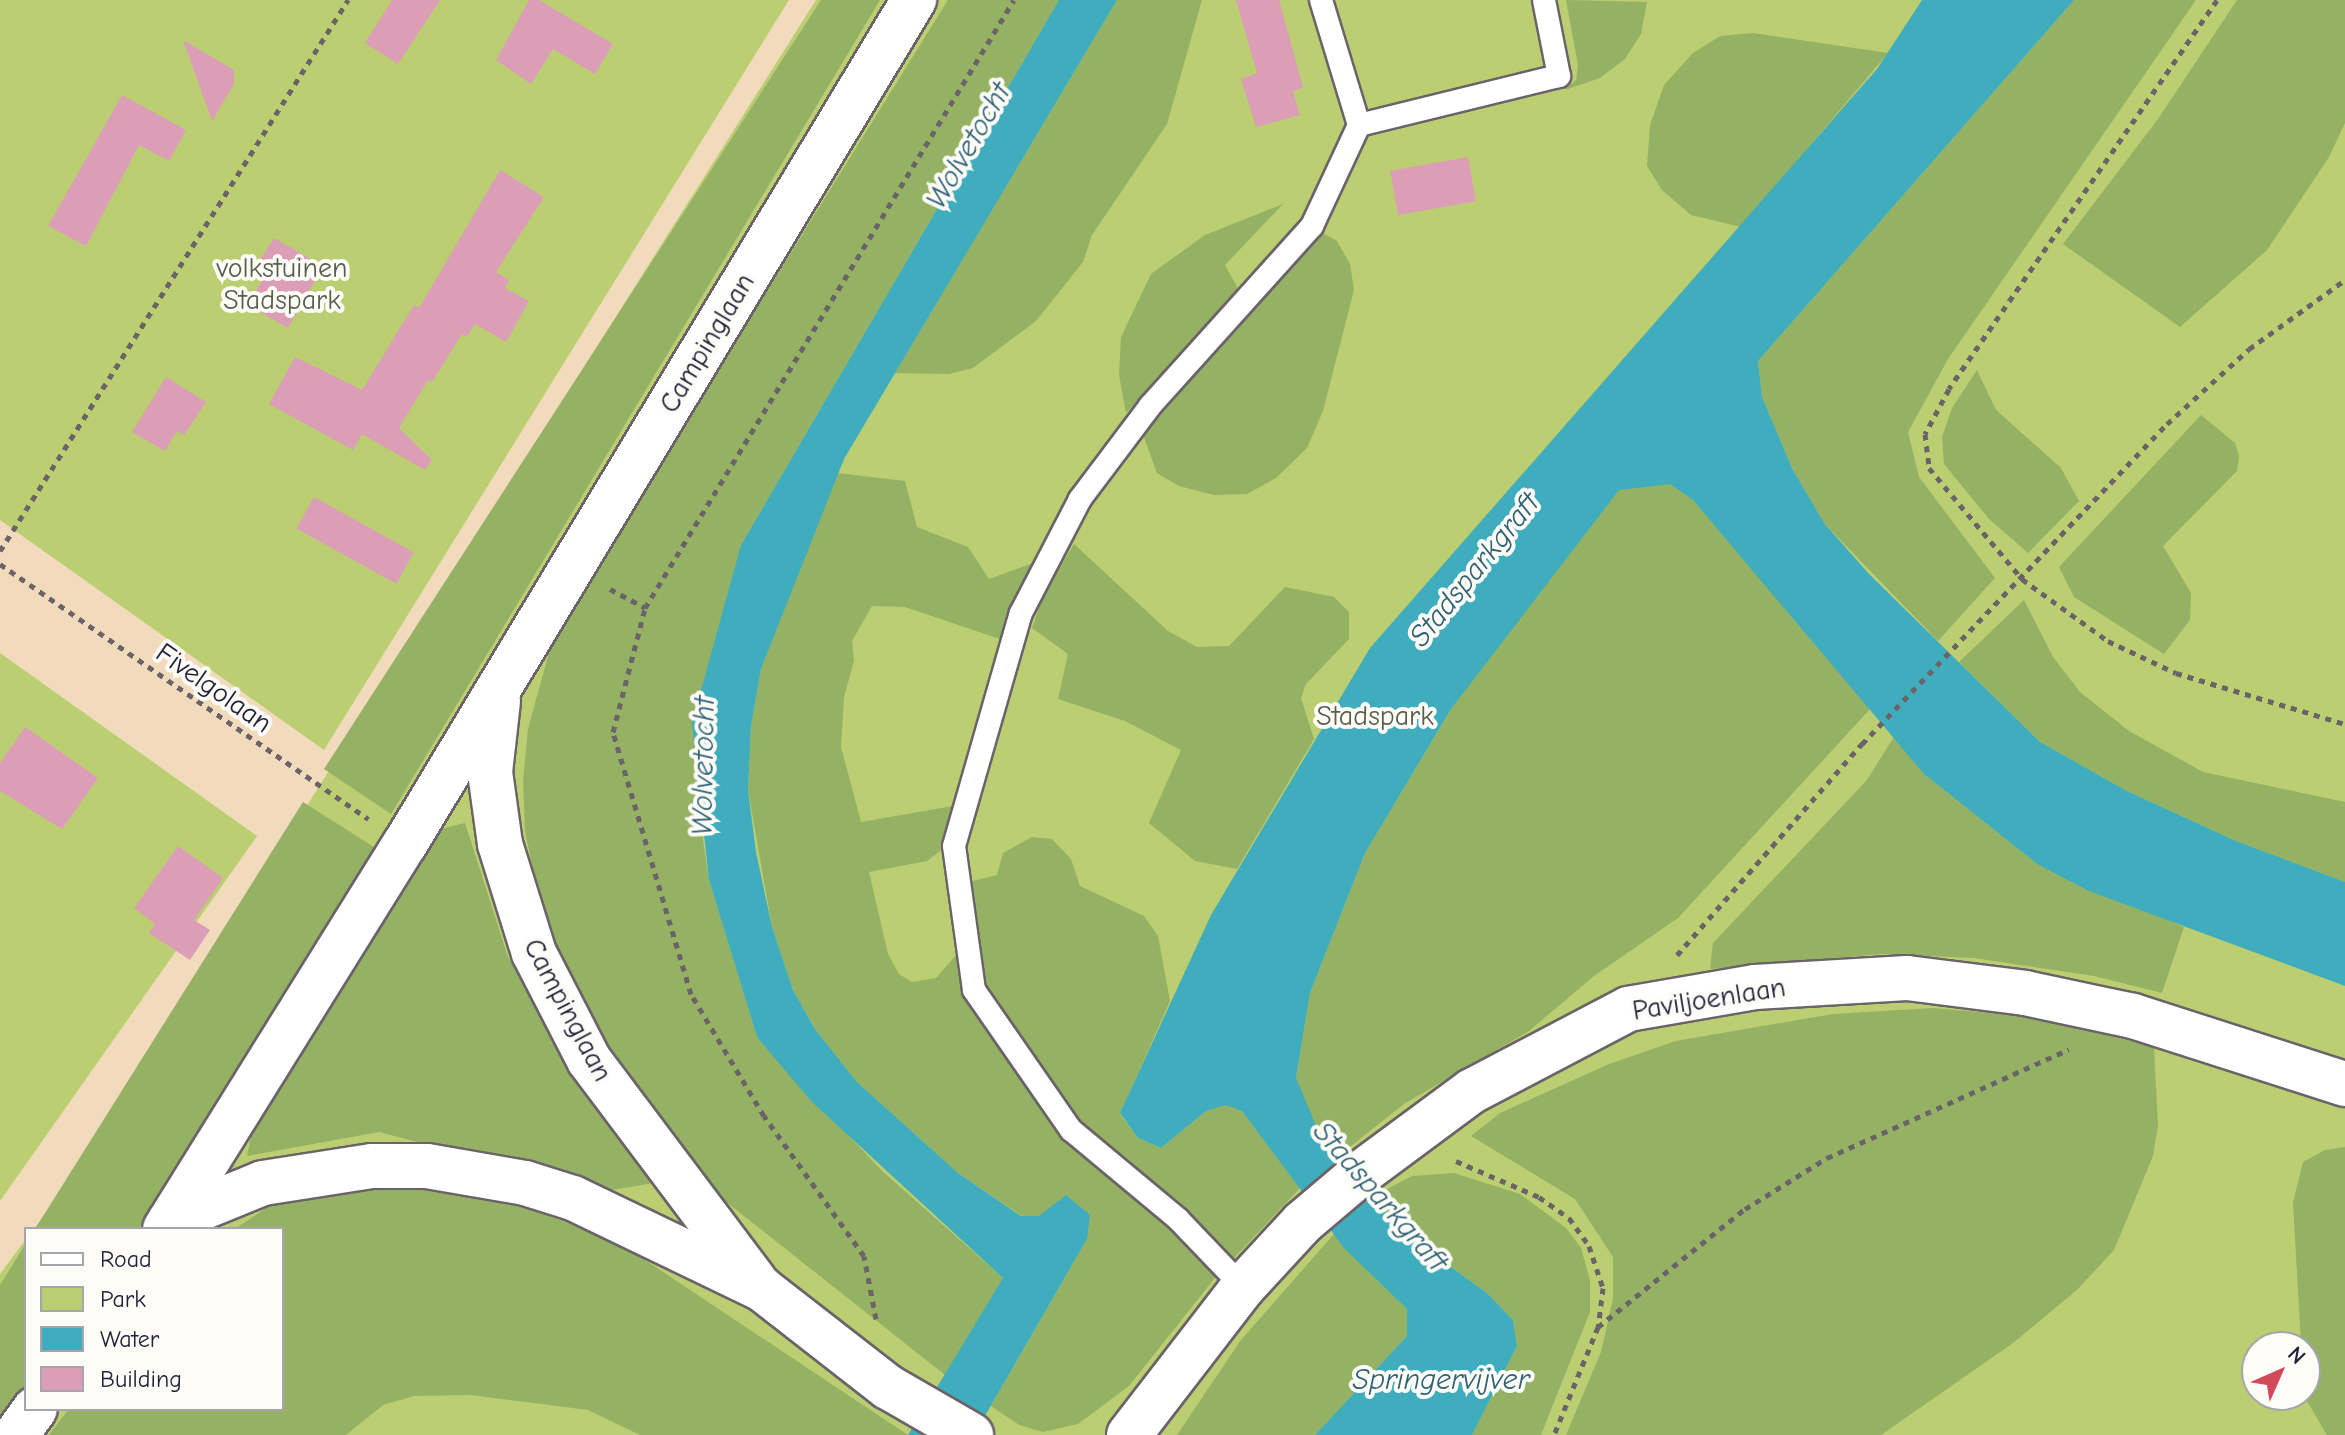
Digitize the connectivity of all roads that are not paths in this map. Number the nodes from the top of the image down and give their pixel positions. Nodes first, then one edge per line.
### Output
1 (914, 0) edge
2 (1321, 0) edge
3 (1544, 0) edge
4 (1359, 125) junction
5 (500, 685) junction
6 (2345, 1084) edge
7 (168, 1225) edge
8 (1243, 1287) junction
9 (762, 1289) junction
10 (34, 1411) edge
11 (16, 1435) edge
12 (971, 1435) edge
13 (1129, 1435) edge

1 - 5 street, Campinglaan
2 - 4 lane
3 - 4 lane
4 - 8 lane
5 - 7 street, Campinglaan
5 - 9 street, Campinglaan
6 - 8 street, Paviljoenlaan
7 - 9 street, Campinglaan
8 - 13 street, Paviljoenlaan
9 - 12 street, Campinglaan
10 - 11 street

